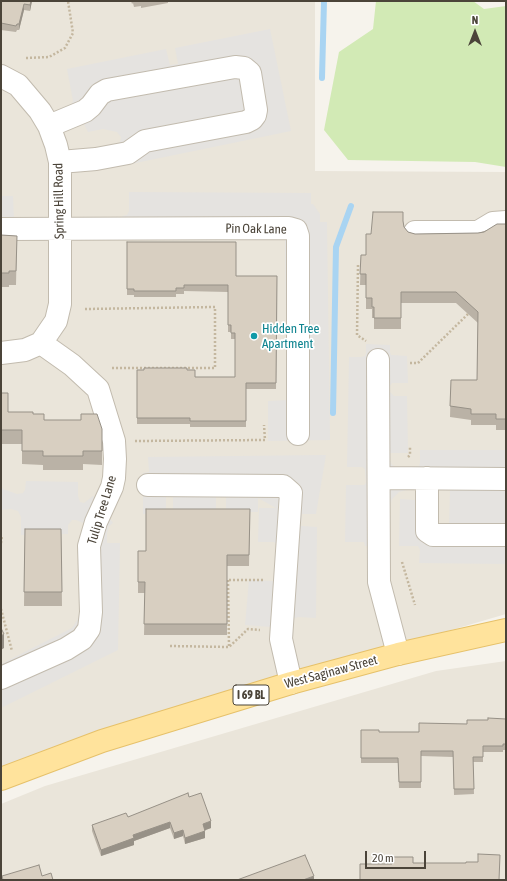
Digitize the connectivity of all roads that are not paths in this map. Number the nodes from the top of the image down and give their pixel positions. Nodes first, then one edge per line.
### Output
1 (1, 76) edge
2 (49, 126) junction
3 (60, 162) junction
4 (506, 222) edge
5 (1, 229) edge
6 (60, 229) junction
7 (415, 232) edge
8 (41, 343) junction
9 (1, 352) edge
10 (378, 360) dead end
11 (298, 434) dead end
12 (379, 478) junction
13 (427, 478) junction
14 (506, 479) edge
15 (148, 485) dead end
16 (506, 535) edge
17 (506, 630) edge
18 (398, 654) junction
19 (1, 678) edge
20 (290, 683) junction
21 (1, 779) edge

1 - 2 street, Spring Hill Road
2 - 3 street, Spring Hill Road
2 - 3 street
3 - 6 street, Spring Hill Road
4 - 7 street
5 - 6 street
6 - 8 street, Spring Hill Road
6 - 11 street, Pin Oak Lane
8 - 9 street
8 - 19 street, Tulip Tree Lane
10 - 12 street
12 - 13 street
12 - 18 street
13 - 14 street
13 - 16 street
15 - 20 street
17 - 18 main road, West Saginaw Street / I 69 BL
18 - 20 main road, West Saginaw Street / I 69 BL
20 - 21 main road, West Saginaw Street / I 69 BL

